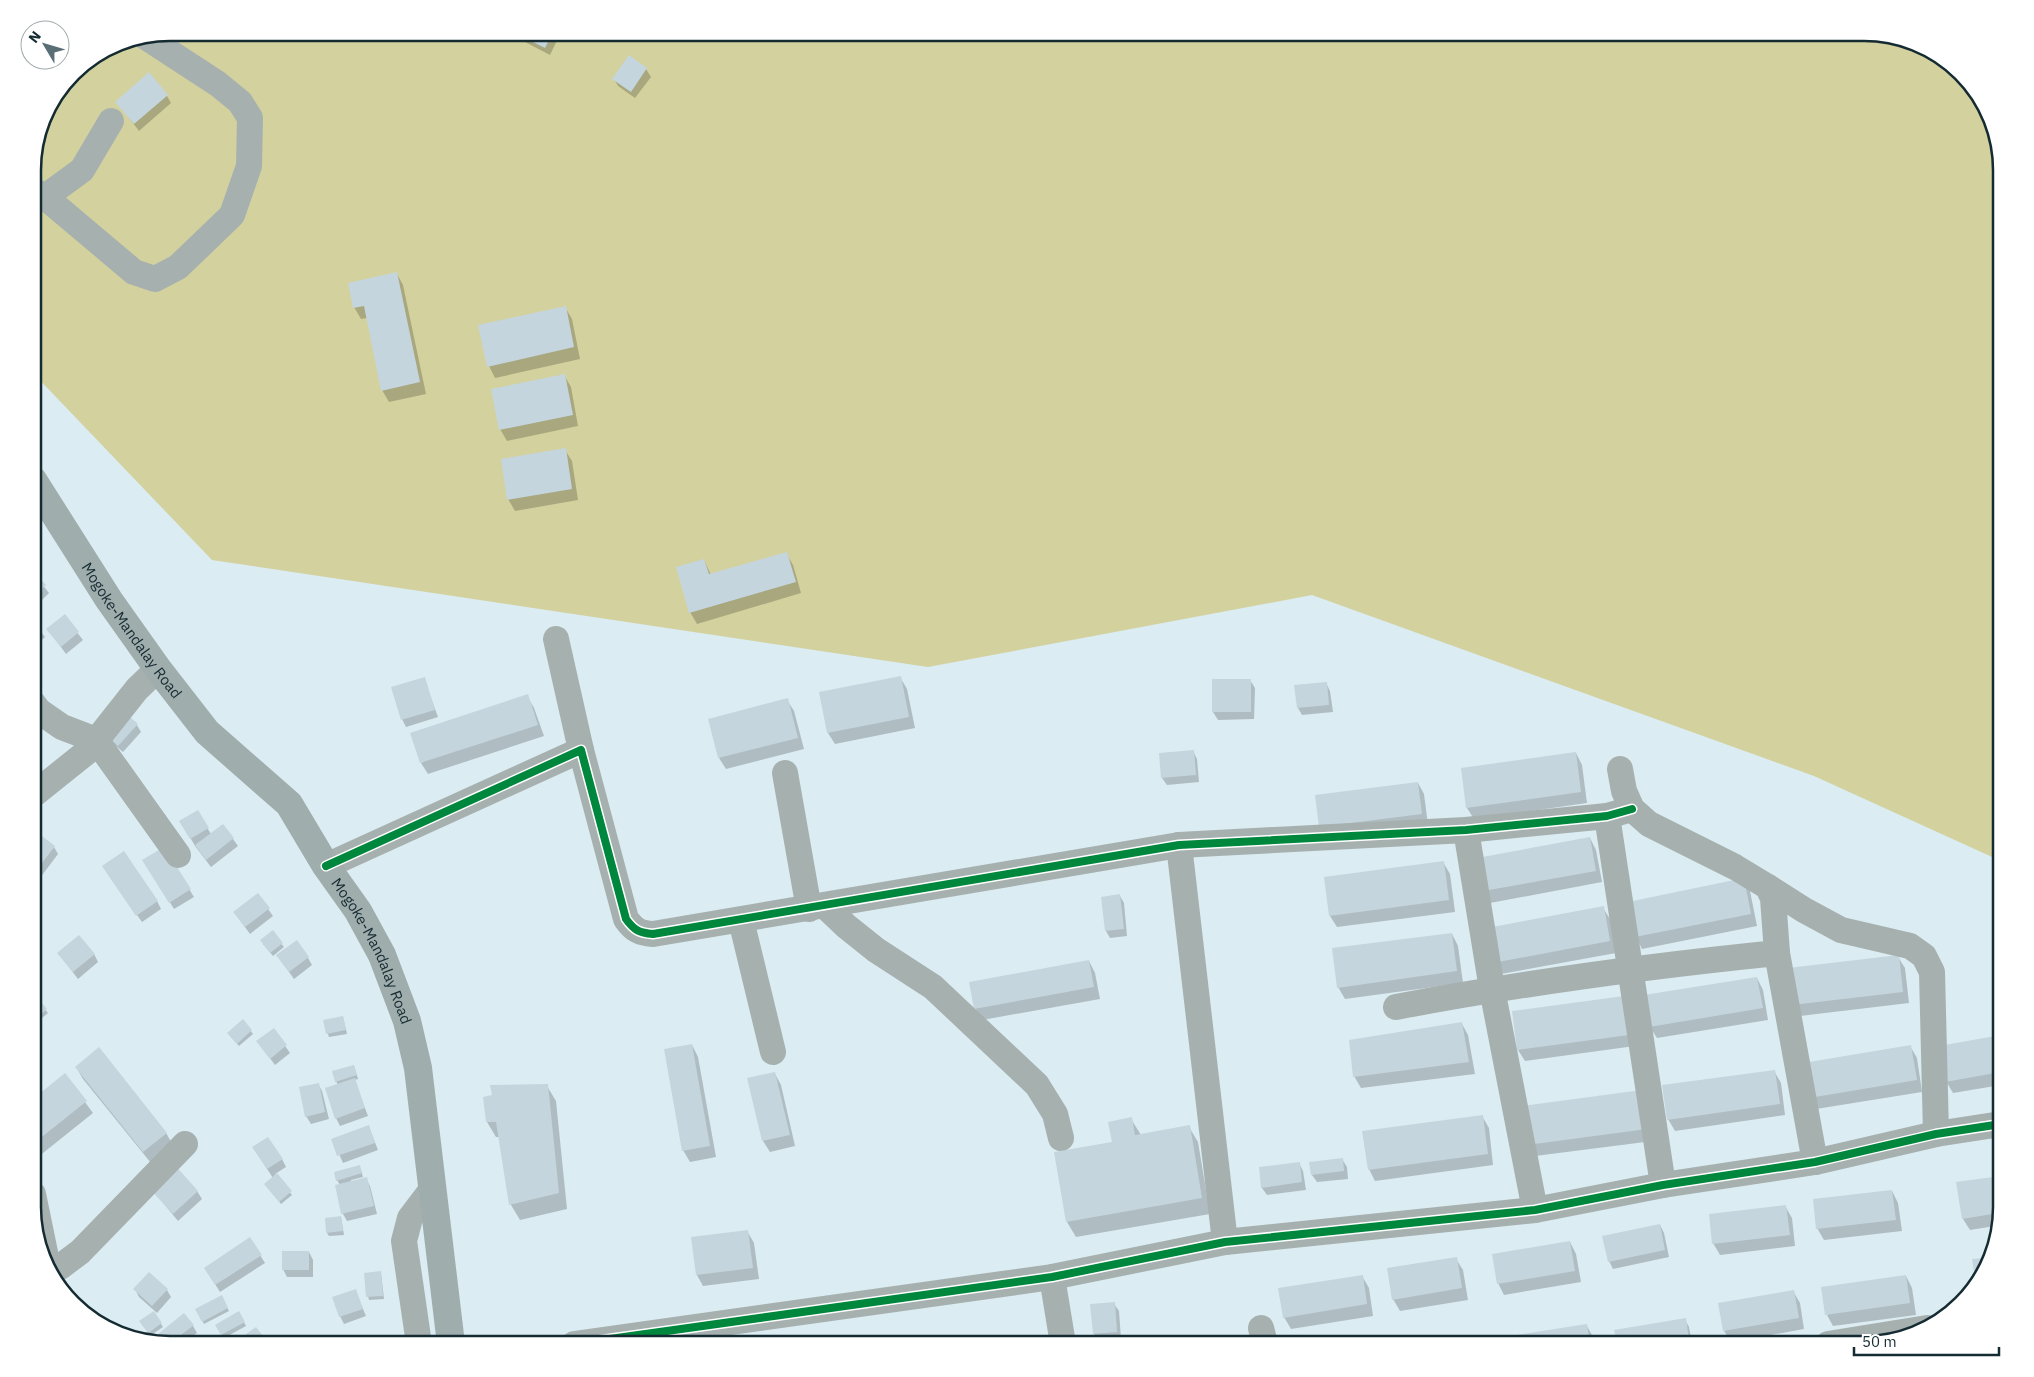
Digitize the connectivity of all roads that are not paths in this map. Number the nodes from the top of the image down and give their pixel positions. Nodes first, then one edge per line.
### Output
1 (154, 42) edge
2 (111, 121) dead end
3 (42, 191) edge
4 (42, 195) edge
5 (42, 494) edge
6 (556, 639) dead end
7 (158, 668) junction
8 (42, 713) edge
9 (96, 740) junction
10 (581, 750) junction
11 (1620, 769) dead end
12 (785, 772) dead end
13 (42, 788) edge
14 (1632, 809) junction
15 (1607, 816) junction
16 (1466, 830) junction
17 (1179, 845) junction
18 (178, 855) dead end
19 (326, 866) junction
20 (1768, 887) junction
21 (817, 907) junction
22 (741, 920) junction
23 (1777, 953) junction
24 (1632, 968) junction
25 (1492, 989) junction
26 (1396, 1007) dead end
27 (774, 1052) dead end
28 (1993, 1125) edge
29 (1936, 1134) junction
30 (1061, 1138) dead end
31 (185, 1144) dead end
32 (1814, 1162) junction
33 (1662, 1185) junction
34 (432, 1189) junction
35 (1536, 1210) junction
36 (1226, 1242) junction
37 (57, 1268) edge
38 (1052, 1277) junction
39 (418, 1336) edge
40 (450, 1336) edge
41 (631, 1336) edge
42 (1062, 1336) edge

1 - 4 street
2 - 3 street
5 - 7 highway, Mogoke-Mandalay Road
6 - 10 street
7 - 9 street
7 - 19 highway, Mogoke-Mandalay Road
8 - 9 street
9 - 13 street
9 - 18 street
10 - 19 street
10 - 22 street
11 - 14 street
12 - 21 street
14 - 15 street
14 - 20 street
15 - 16 street
15 - 24 street
16 - 17 street
16 - 25 street
17 - 21 street
17 - 36 street
19 - 34 highway, Mogoke-Mandalay Road
20 - 23 street
20 - 29 street
21 - 22 street
21 - 30 street
22 - 27 street
23 - 24 street
23 - 32 street
24 - 25 street
24 - 33 street
25 - 26 street
25 - 35 street
28 - 29 street
29 - 32 street
31 - 37 street
32 - 33 street
33 - 35 street
34 - 39 street
34 - 40 highway, Mogoke-Mandalay Road
35 - 36 street
36 - 38 street
38 - 41 street
38 - 42 street

